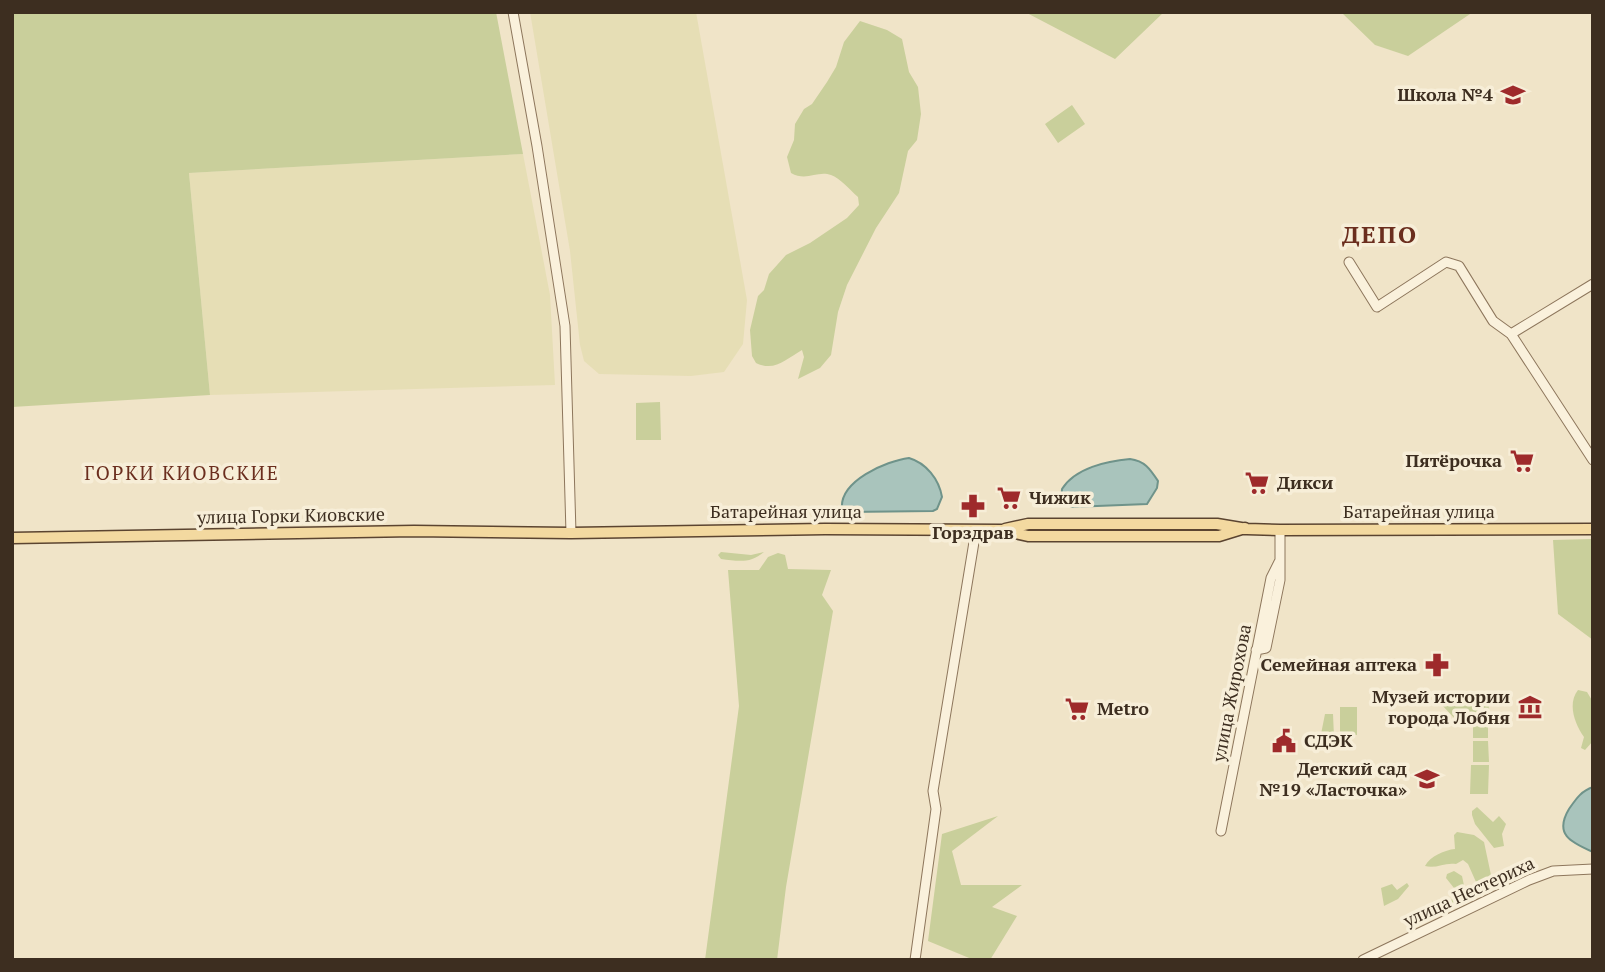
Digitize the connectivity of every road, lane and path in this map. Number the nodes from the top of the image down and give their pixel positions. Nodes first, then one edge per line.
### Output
1 (513, 12) edge
2 (1349, 262) dead end
3 (1593, 284) edge
4 (1511, 334) junction
5 (1591, 454) edge
6 (1593, 529) edge
7 (976, 530) junction
8 (1280, 530) junction
9 (571, 533) junction
10 (12, 538) edge
11 (1221, 831) dead end
12 (1593, 869) edge
13 (915, 960) edge
14 (1363, 960) edge

1 - 9 street
2 - 4 street
3 - 4 street
4 - 5 street
6 - 8 main road, Батарейная улица
7 - 8 main road, Батарейная улица
7 - 9 main road, Батарейная улица
7 - 13 street
8 - 11 street, улица Жирохова
9 - 10 main road, улица Горки Киовские
12 - 14 street, улица Нестериха

